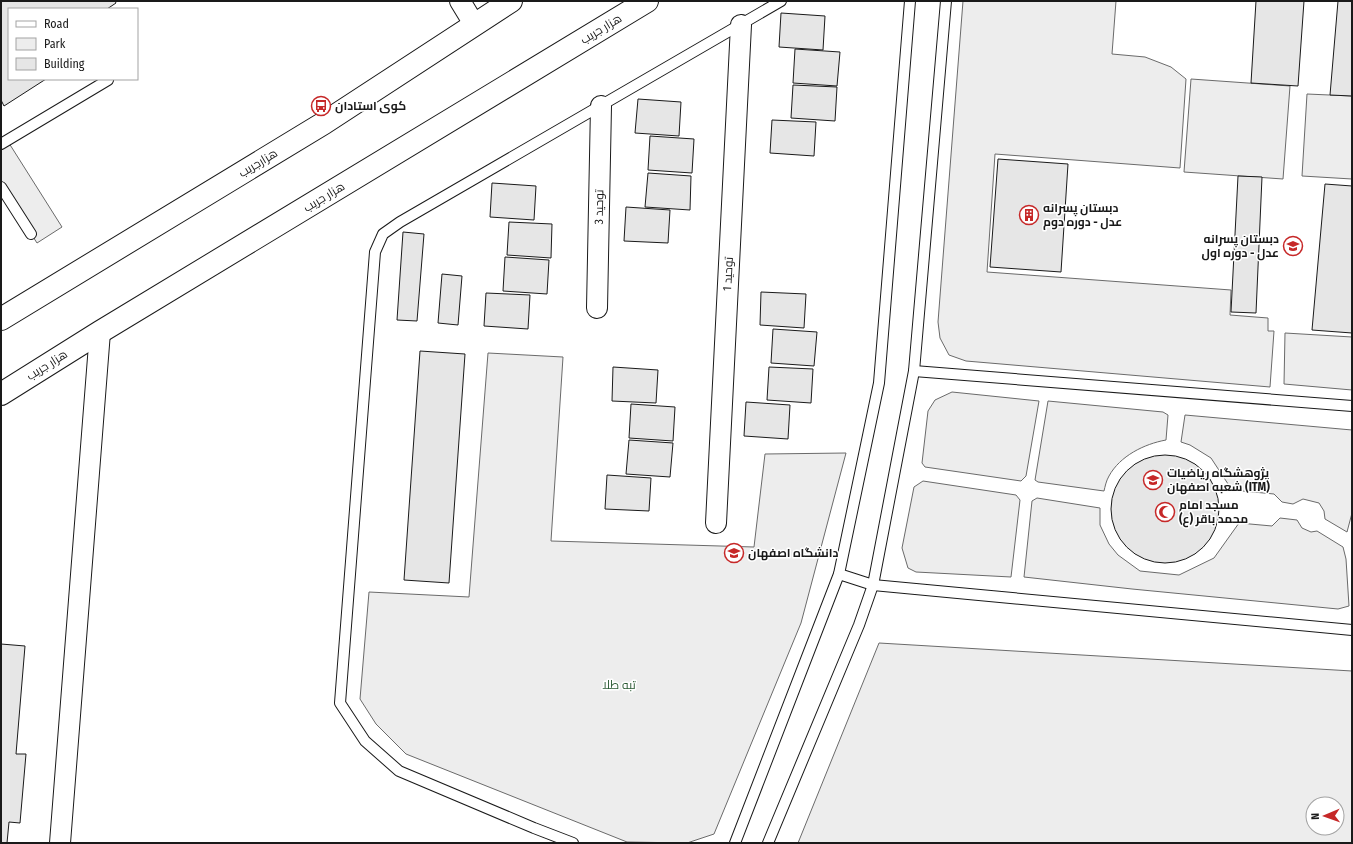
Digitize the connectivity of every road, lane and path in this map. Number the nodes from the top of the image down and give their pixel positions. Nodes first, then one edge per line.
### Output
1 (460, 1) edge
2 (511, 1) edge
3 (647, 1) edge
4 (781, 1) edge
5 (910, 1) edge
6 (946, 1) edge
7 (474, 24) junction
8 (741, 25) junction
9 (108, 80) dead end
10 (601, 106) junction
11 (1, 144) edge
12 (1, 187) edge
13 (31, 234) dead end
14 (597, 308) dead end
15 (1, 319) edge
16 (100, 332) junction
17 (914, 371) junction
18 (1, 394) edge
19 (1352, 406) edge
20 (716, 523) dead end
21 (839, 574) junction
22 (873, 586) junction
23 (1352, 630) edge
24 (60, 843) edge
25 (573, 843) edge
26 (735, 843) edge
27 (768, 843) edge

1 - 7 street
2 - 7 main road, هزارجریب
3 - 16 main road, هزار جریب
4 - 8 lane
5 - 21 lane
6 - 17 lane
7 - 15 main road, هزارجریب
8 - 10 lane
8 - 20 street, توحید 1
9 - 11 lane
10 - 14 street, توحید 3
10 - 25 lane
12 - 13 lane
16 - 18 main road, هزار جریب
16 - 24 street
17 - 19 lane
17 - 22 lane
21 - 22 lane
21 - 26 lane
22 - 23 lane
22 - 27 lane

